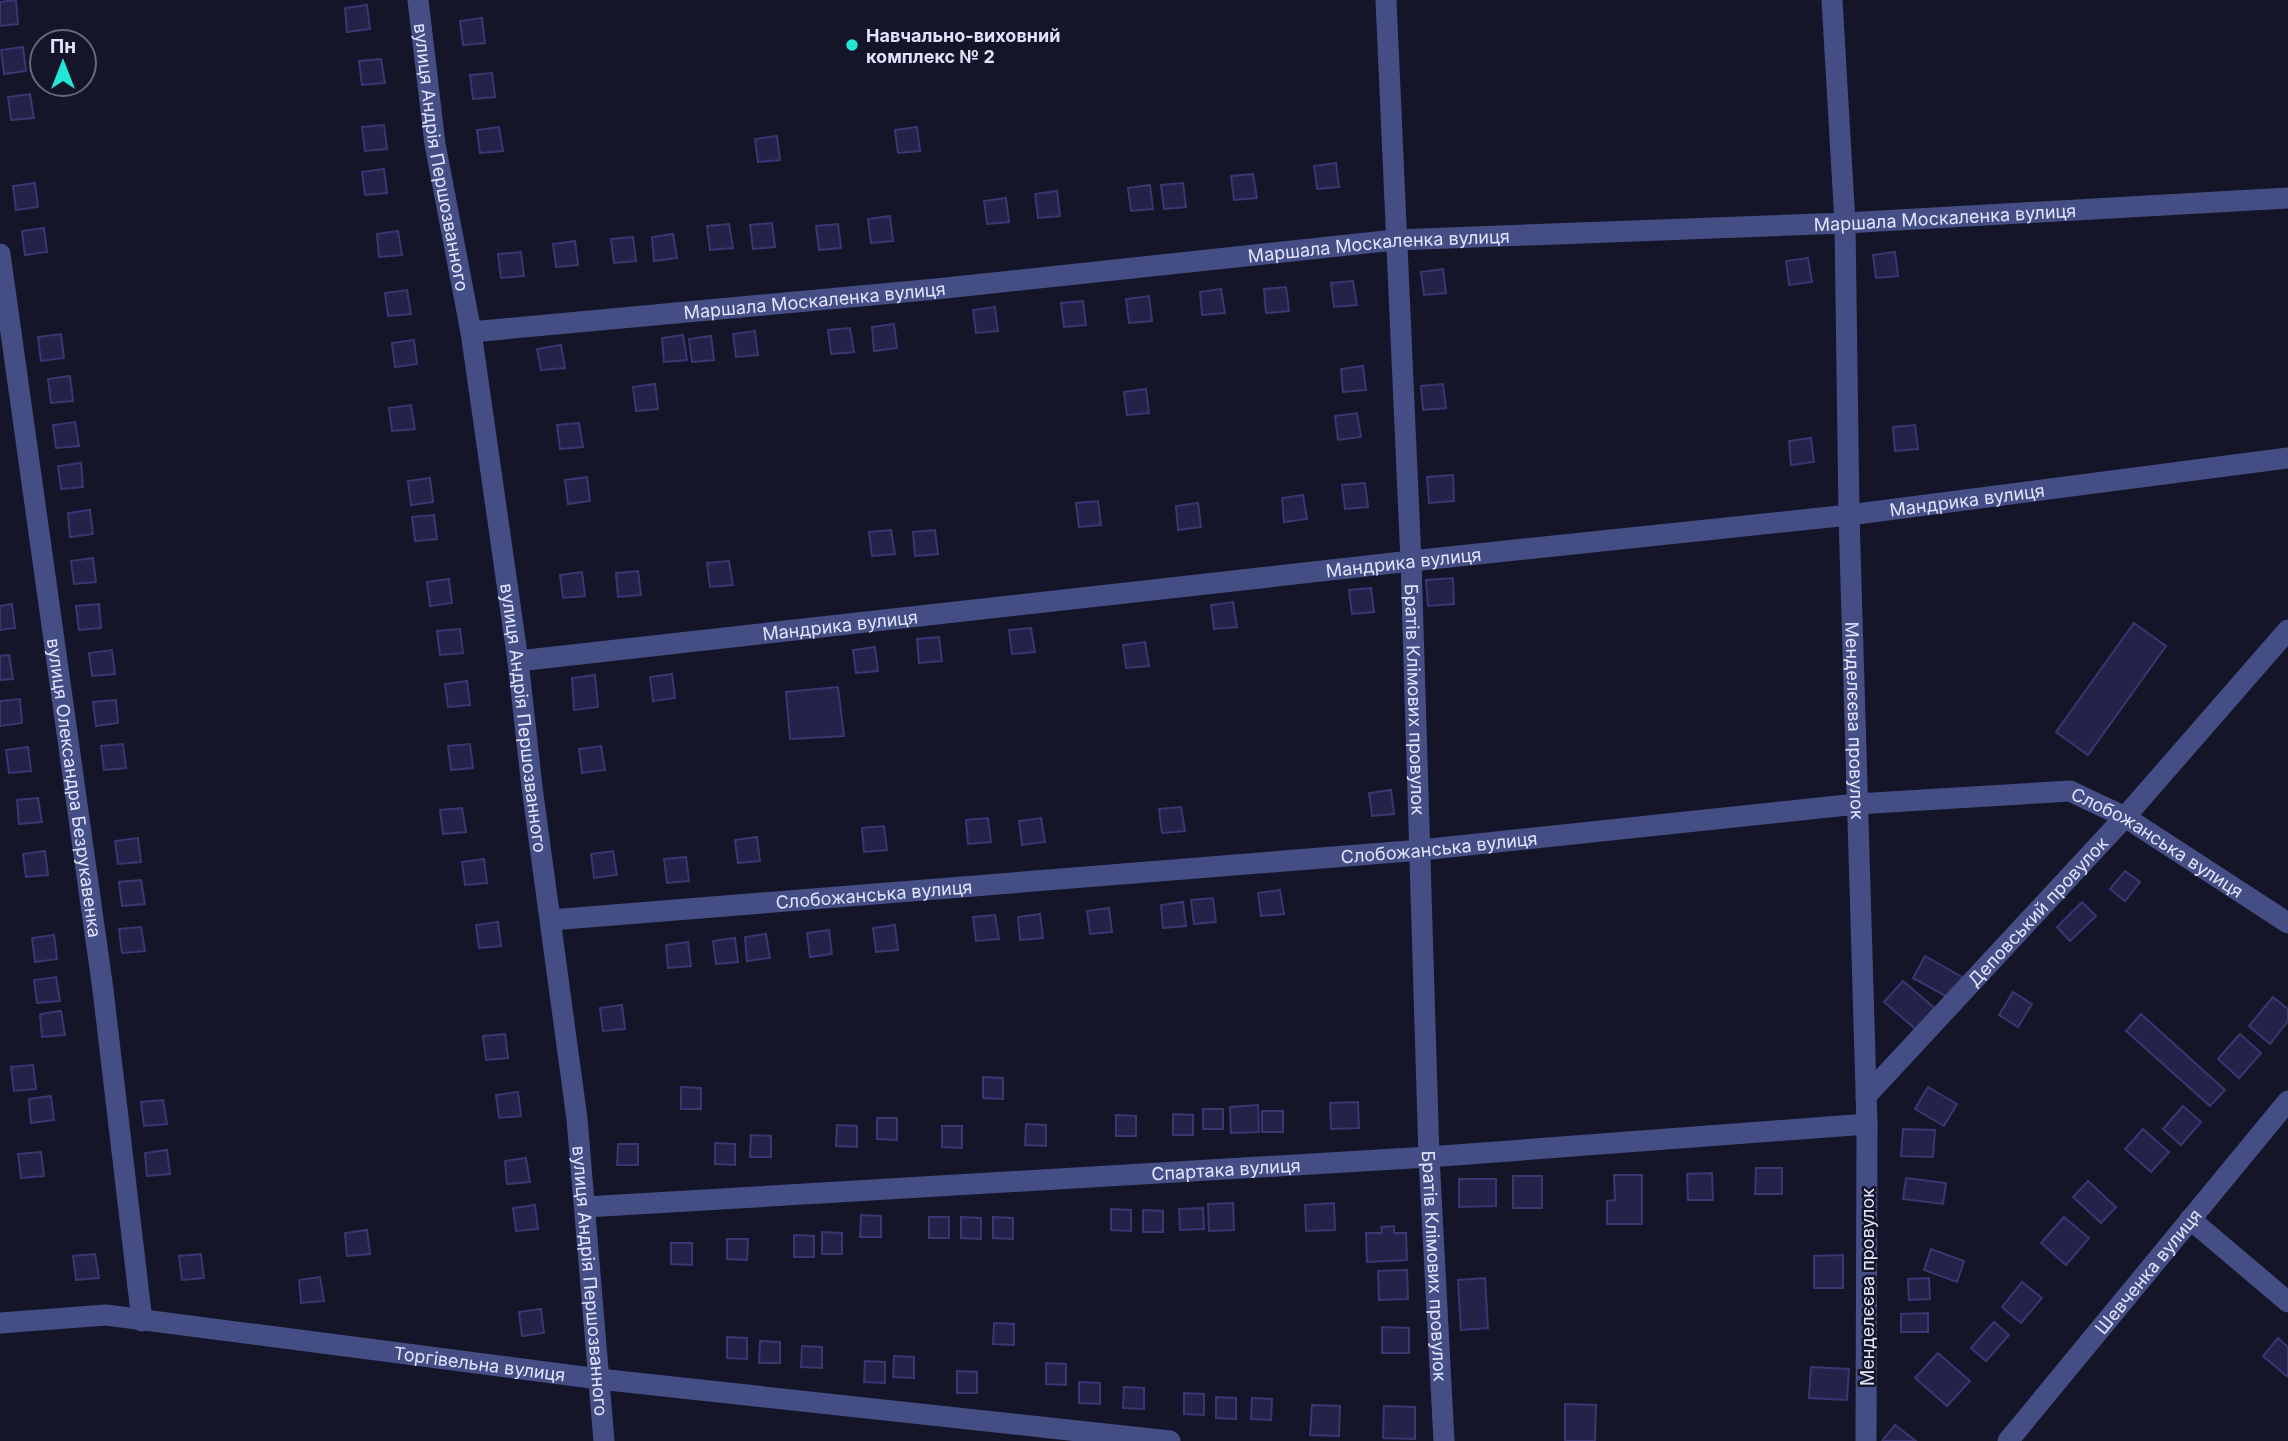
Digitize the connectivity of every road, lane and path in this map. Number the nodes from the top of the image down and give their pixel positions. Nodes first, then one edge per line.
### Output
1 (418, 0) edge
2 (1386, 0) edge
3 (1832, 0) edge
4 (2288, 198) edge
5 (1845, 223) junction
6 (1395, 240) junction
7 (0, 254) edge
8 (471, 332) junction
9 (2288, 458) edge
10 (1849, 515) junction
11 (1411, 561) junction
12 (2288, 630) edge
13 (518, 661) junction
14 (1857, 804) junction
15 (2125, 817) junction
16 (1421, 850) junction
17 (551, 919) junction
18 (2288, 923) edge
19 (1866, 1096) junction
20 (2288, 1101) edge
21 (1867, 1124) junction
22 (1429, 1157) junction
23 (585, 1207) junction
24 (2190, 1219) junction
25 (2288, 1302) edge
26 (142, 1321) junction
27 (0, 1323) edge
28 (599, 1379) junction
29 (604, 1441) edge
30 (1170, 1441) edge
31 (1444, 1441) edge
32 (1866, 1441) edge
33 (2008, 1441) edge

1 - 8 street, вулиця Андрія Першозванного
2 - 6 street, Братів Клімових провулок
3 - 5 street, Менделєєва провулок
4 - 5 street, Маршала Москаленка вулиця
5 - 6 street, Маршала Москаленка вулиця
5 - 10 street, Менделєєва провулок
6 - 8 street, Маршала Москаленка вулиця
6 - 11 street, Братів Клімових провулок
7 - 26 street, вулиця Олександра Безрукавенка
8 - 13 street, вулиця Андрія Першозванного
9 - 10 street, Мандрика вулиця
10 - 11 street, Мандрика вулиця
10 - 14 street, Менделєєва провулок
11 - 13 street, Мандрика вулиця
11 - 16 street, Братів Клімових провулок
12 - 15 street, Деповський провулок
13 - 17 street, вулиця Андрія Першозванного
14 - 15 street, Слобожанська вулиця
14 - 16 street, Слобожанська вулиця
14 - 19 street, Менделєєва провулок
15 - 18 street, Слобожанська вулиця
15 - 19 street, Деповський провулок
16 - 17 street, Слобожанська вулиця
16 - 22 street, Братів Клімових провулок
17 - 23 street, вулиця Андрія Першозванного
19 - 21 street, Менделєєва провулок
20 - 24 street, Шевченка вулиця
21 - 22 street, Спартака вулиця
21 - 32 street, Менделєєва провулок
22 - 23 street, Спартака вулиця
22 - 31 street, Братів Клімових провулок
23 - 28 street, вулиця Андрія Першозванного
24 - 25 street
24 - 33 street, Шевченка вулиця
26 - 27 street, Торгівельна вулиця
26 - 28 street, Торгівельна вулиця
28 - 29 street, вулиця Андрія Першозванного
28 - 30 street, Торгівельна вулиця

